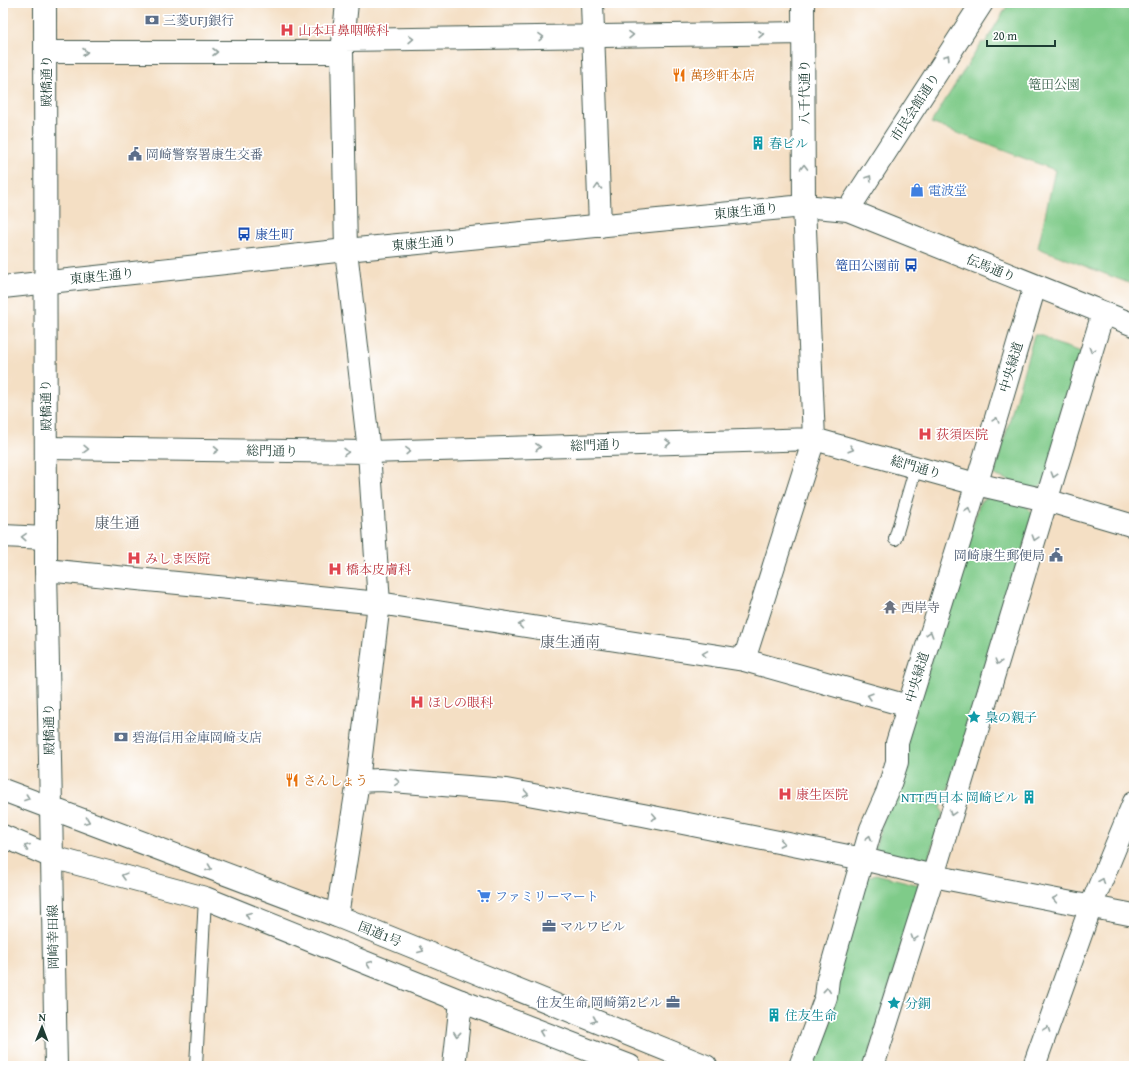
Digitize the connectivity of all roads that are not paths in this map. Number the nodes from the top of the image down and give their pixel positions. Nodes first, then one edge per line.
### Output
1 (45, 3) edge
2 (347, 3) edge
3 (592, 3) edge
4 (803, 3) edge
5 (982, 3) edge
6 (804, 33) junction
7 (592, 36) junction
8 (343, 46) junction
9 (46, 52) junction
10 (804, 206) junction
11 (848, 210) junction
12 (600, 226) junction
13 (346, 250) junction
14 (44, 282) junction
15 (1035, 286) junction
16 (3, 287) edge
17 (1103, 313) junction
18 (1134, 326) edge
19 (814, 439) junction
20 (47, 448) junction
21 (369, 452) junction
22 (916, 467) junction
23 (976, 484) junction
24 (1046, 500) junction
25 (1134, 526) edge
26 (3, 536) edge
27 (46, 538) junction
28 (895, 539) dead end
29 (46, 570) junction
30 (379, 603) junction
31 (744, 660) junction
32 (908, 706) junction
33 (358, 781) junction
34 (3, 790) edge
35 (1134, 802) edge
36 (51, 807) junction
37 (3, 836) edge
38 (52, 857) junction
39 (863, 860) junction
40 (933, 876) junction
41 (205, 898) junction
42 (1091, 906) junction
43 (1134, 915) edge
44 (337, 916) junction
45 (461, 1001) junction
46 (619, 1064) edge
47 (56, 1066) edge
48 (196, 1066) edge
49 (454, 1066) edge
50 (706, 1066) edge
51 (800, 1066) edge
52 (873, 1066) edge
53 (1034, 1066) edge

1 - 9 main road, 殿橋通り
2 - 8 main road
3 - 7 main road
4 - 6 main road, 八千代通り
11 -> 5 main road, 市民会館通り
7 -> 6 main road
10 -> 6 main road, 八千代通り
8 -> 7 main road
12 -> 7 main road
9 -> 8 main road
8 - 13 main road
9 - 14 main road, 殿橋通り
10 - 11 main road, 東康生通り
10 - 12 main road, 東康生通り
10 - 19 main road, 八千代通り
11 - 15 main road, 伝馬通り
12 - 13 main road, 東康生通り
13 - 14 main road, 東康生通り
13 - 21 main road
14 - 16 main road, 東康生通り
14 - 20 main road, 殿橋通り
15 - 17 main road, 伝馬通り
23 -> 15 main road, 中央緑道
17 - 18 main road, 伝馬通り
17 -> 24 main road
21 -> 19 main road, 総門通り
19 -> 22 main road, 総門通り
19 - 31 main road
20 -> 21 main road, 総門通り
20 - 27 main road, 殿橋通り
21 - 30 main road
22 - 23 main road, 総門通り
22 - 28 lane
23 - 24 main road, 総門通り
32 -> 23 main road, 中央緑道
24 - 25 main road, 総門通り
24 -> 40 main road
27 -> 26 main road
27 - 29 main road, 殿橋通り
29 - 30 main road
29 - 36 main road, 殿橋通り
31 -> 30 main road
30 - 33 main road
32 -> 31 main road
39 -> 32 main road, 中央緑道
33 -> 39 main road
33 - 44 main road
34 -> 36 main road, 国道1号
42 -> 35 main road
36 - 38 main road, 岡崎幸田線
36 -> 44 main road, 国道1号
38 -> 37 main road
41 -> 38 main road
38 - 47 main road, 岡崎幸田線
39 - 40 main road
51 -> 39 main road, 中央緑道
42 -> 40 main road
40 -> 52 main road
45 -> 41 main road
41 - 48 lane
42 - 43 main road
53 -> 42 main road
44 -> 50 main road, 国道1号
46 -> 45 main road
45 -> 49 main road

